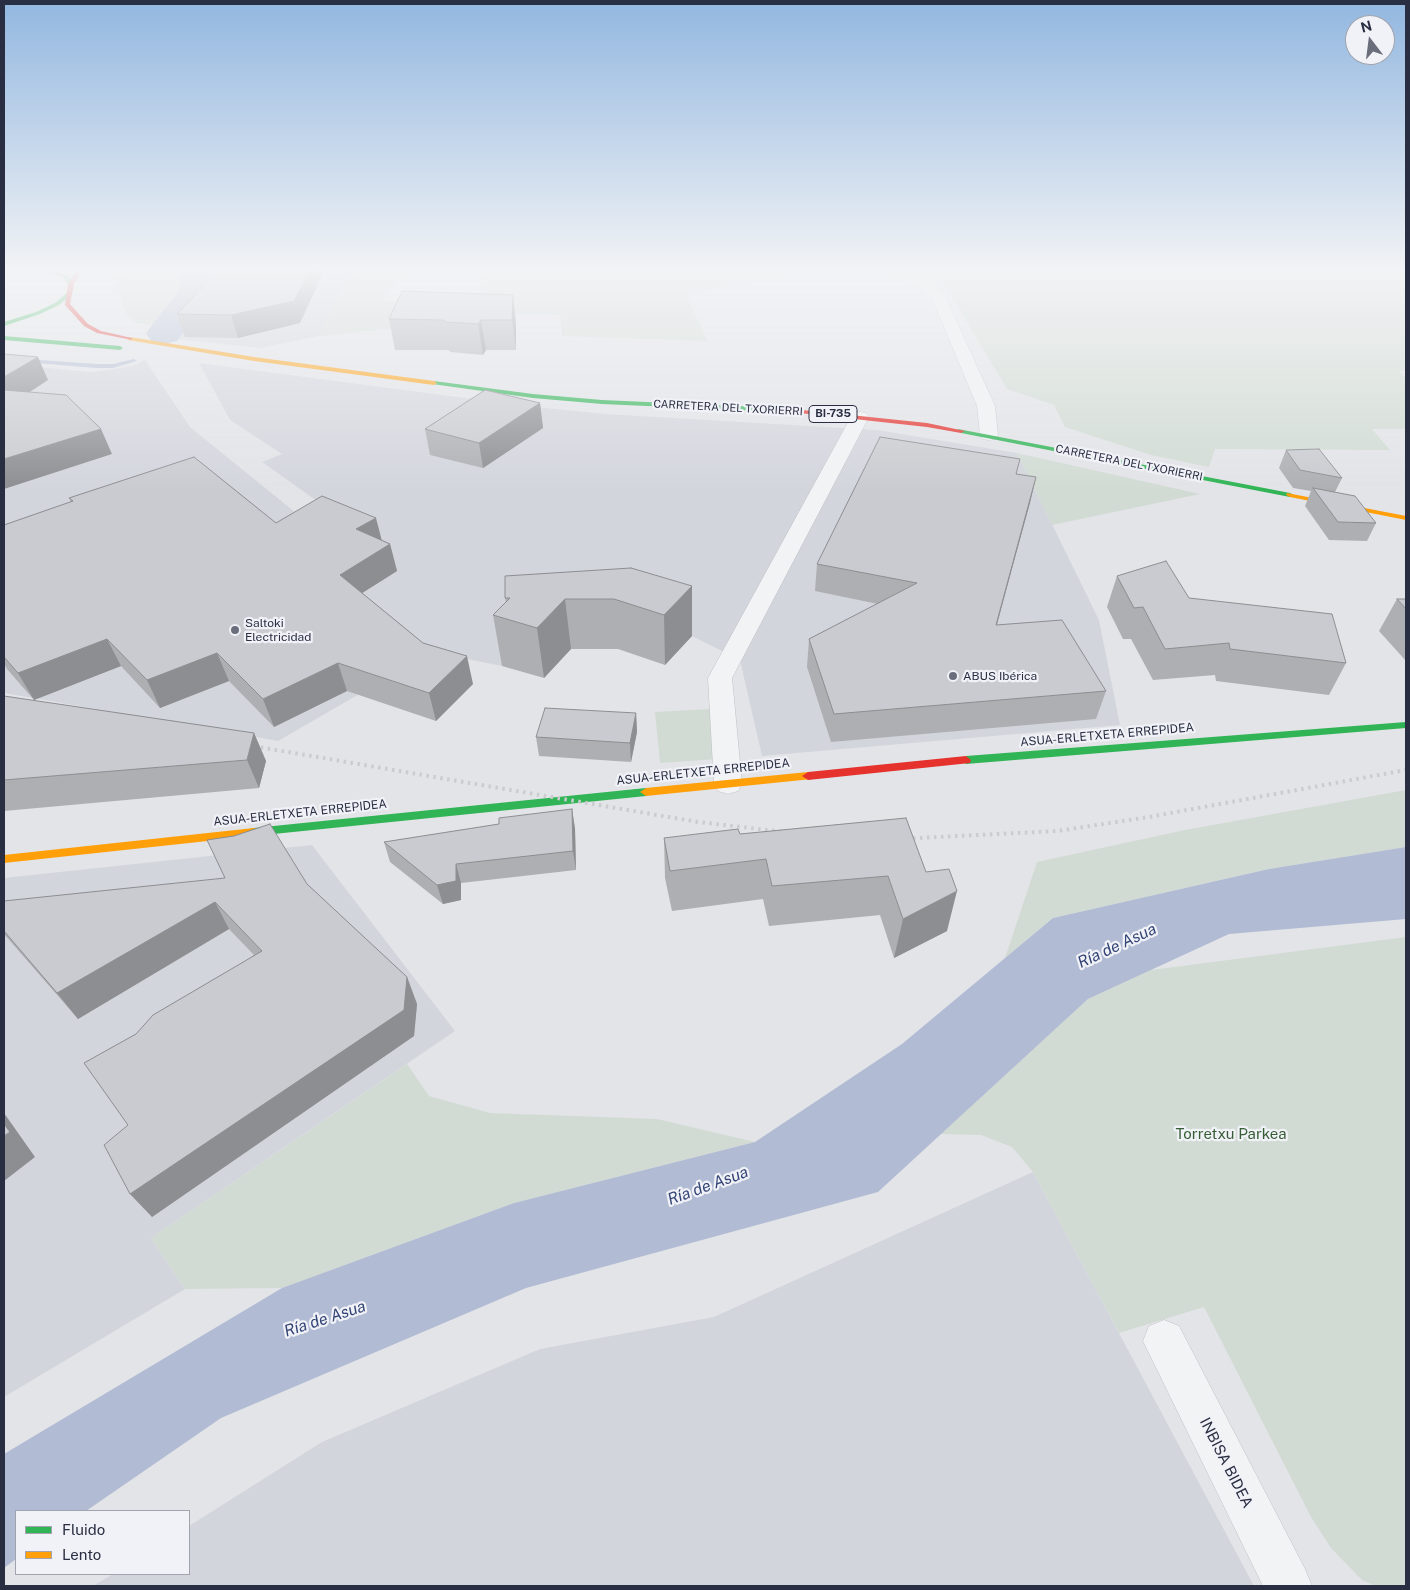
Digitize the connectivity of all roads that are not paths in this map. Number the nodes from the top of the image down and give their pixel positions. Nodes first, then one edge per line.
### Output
1 (60, 343) edge
2 (158, 343) edge
3 (959, 343) edge
4 (254, 359) junction
5 (860, 417) junction
6 (989, 435) junction
7 (1406, 518) edge
8 (1406, 724) edge
9 (728, 784) junction
10 (4, 859) edge
11 (1164, 1341) dead end
12 (1288, 1586) edge

1 - 4 main road, BI-735
2 - 4 main road, BI-735
3 - 6 street
4 - 5 main road, CARRETERA DEL TXORIERRI / BI-735
5 - 6 main road, CARRETERA DEL TXORIERRI / BI-735
5 - 9 street
6 - 7 main road, CARRETERA DEL TXORIERRI / BI-735
8 - 9 main road, ASUA-ERLETXETA ERREPIDEA
9 - 10 main road, ASUA-ERLETXETA ERREPIDEA
11 - 12 street, INBISA BIDEA

